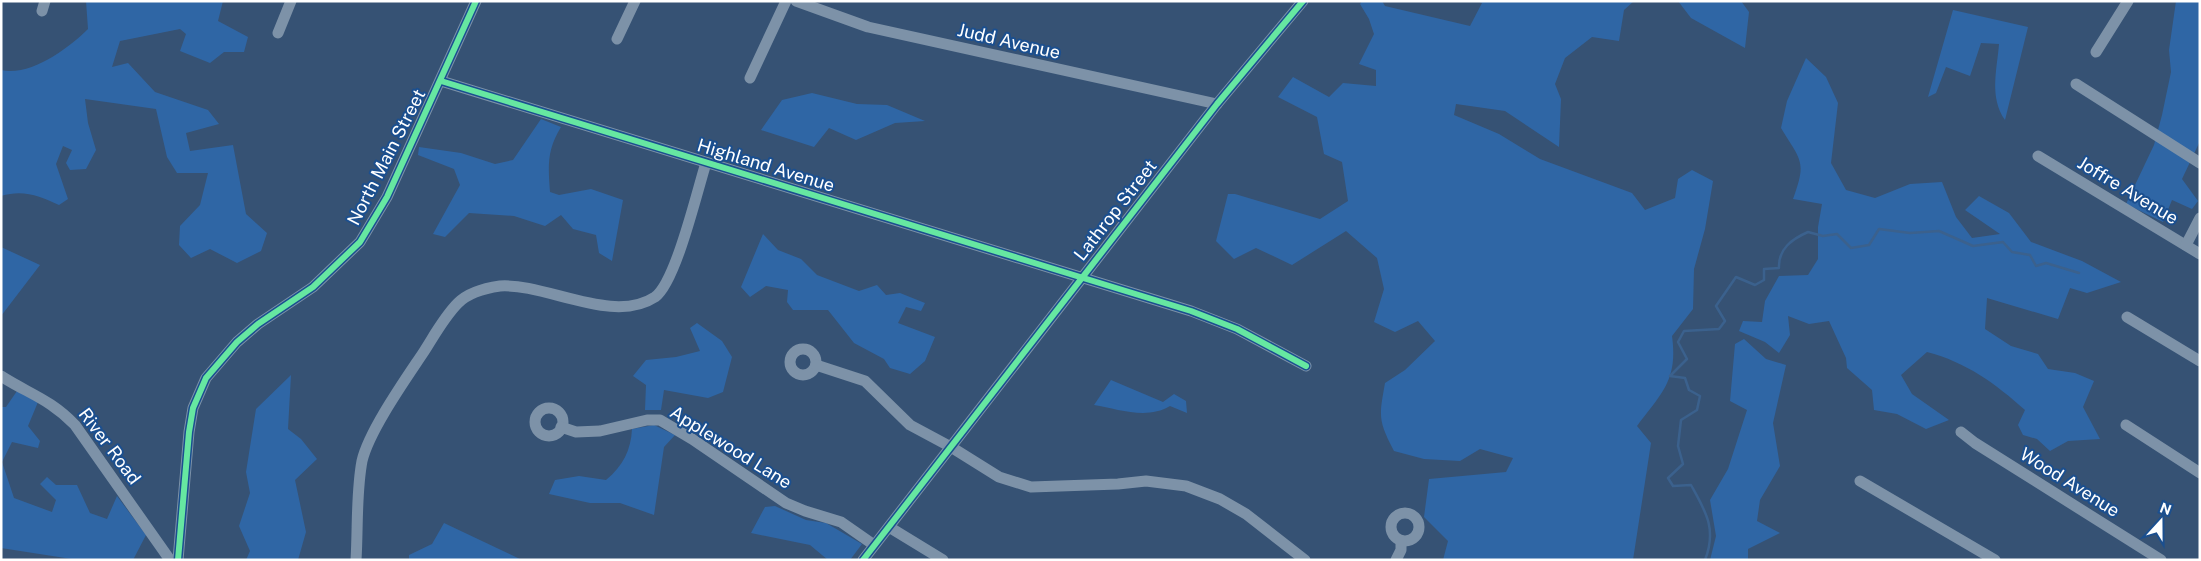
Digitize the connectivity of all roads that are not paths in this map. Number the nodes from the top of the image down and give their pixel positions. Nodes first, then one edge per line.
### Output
1 (291, 1) edge
2 (476, 1) edge
3 (636, 1) edge
4 (786, 1) edge
5 (796, 1) edge
6 (1303, 1) edge
7 (2128, 1) edge
8 (278, 33) dead end
9 (617, 39) dead end
10 (2096, 52) dead end
11 (750, 78) dead end
12 (441, 81) junction
13 (2076, 84) dead end
14 (1217, 104) junction
15 (2038, 156) dead end
16 (706, 163) junction
17 (2200, 163) edge
18 (2200, 218) edge
19 (2186, 245) junction
20 (2200, 254) edge
21 (1082, 278) junction
22 (2127, 317) dead end
23 (2200, 361) edge
24 (816, 365) dead end
25 (1306, 366) dead end
26 (1, 376) edge
27 (2126, 425) dead end
28 (561, 427) dead end
29 (1961, 432) dead end
30 (951, 447) junction
31 (2200, 473) edge
32 (1860, 480) dead end
33 (889, 527) junction
34 (1401, 540) dead end
35 (874, 545) junction
36 (170, 560) edge
37 (178, 560) edge
38 (356, 560) edge
39 (863, 560) edge
40 (943, 560) edge
41 (1305, 560) edge
42 (1396, 560) edge
43 (1995, 560) edge
44 (2161, 560) edge

1 - 8 street
2 - 12 street, North Main Street
3 - 9 street
4 - 11 street
5 - 14 street, Judd Avenue
6 - 14 street, Lathrop Street
7 - 10 street
12 - 16 street, Highland Avenue
12 - 37 street, North Main Street
13 - 17 street
14 - 21 street, Lathrop Street
15 - 19 street, Joffre Avenue
16 - 21 street, Highland Avenue
16 - 38 street
18 - 19 street
19 - 20 street, Joffre Avenue
21 - 25 street, Highland Avenue
21 - 30 street, Lathrop Street
22 - 23 street
24 - 30 street
26 - 36 street, River Road
27 - 31 street
28 - 35 street, Applewood Lane
29 - 44 street, Wood Avenue
30 - 33 street, Lathrop Street
30 - 41 street
32 - 43 street
33 - 35 street, Lathrop Street
33 - 40 street
34 - 42 street
35 - 39 street, Lathrop Street

